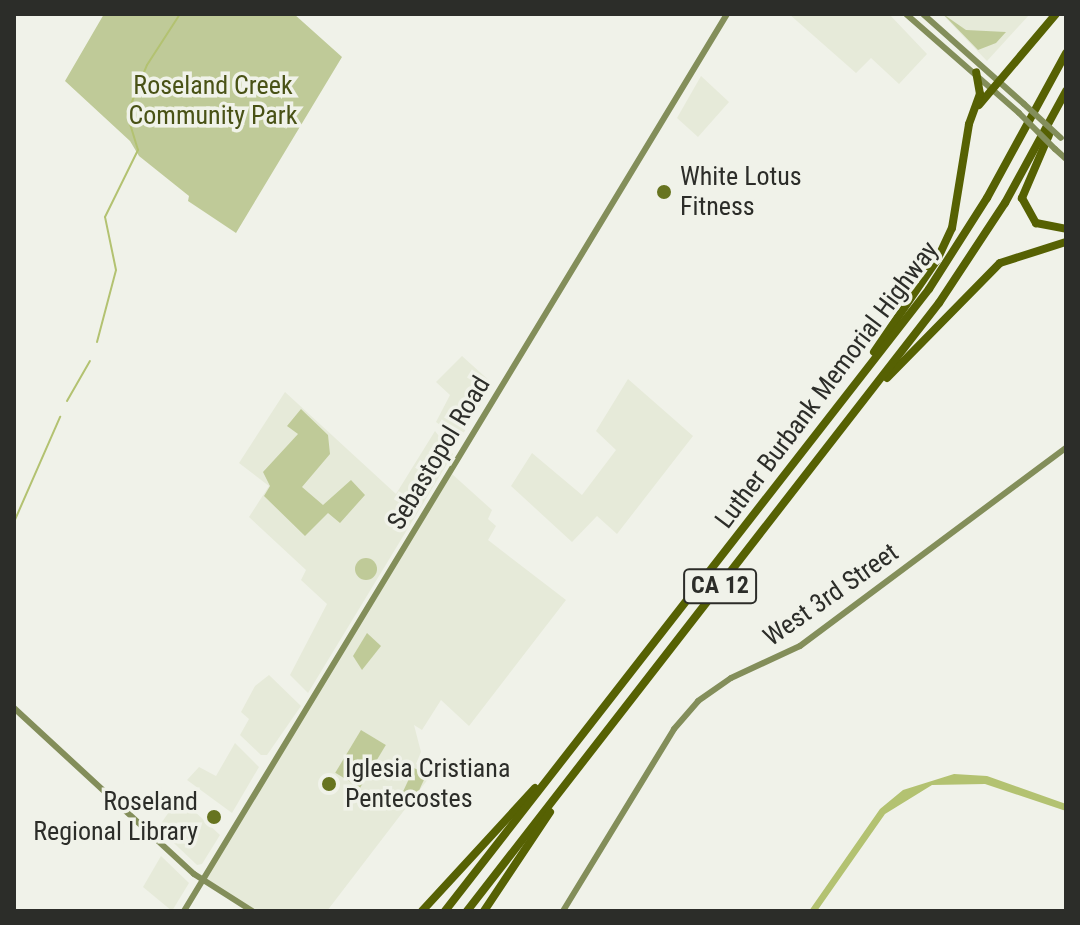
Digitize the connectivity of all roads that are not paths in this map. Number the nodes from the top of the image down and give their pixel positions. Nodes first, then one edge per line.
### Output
1 (727, 14) edge
2 (906, 14) edge
3 (923, 14) edge
4 (1056, 14) edge
5 (1066, 53) edge
6 (976, 72) junction
7 (996, 84) junction
8 (1066, 92) edge
9 (1063, 140) edge
10 (967, 145) junction
11 (1066, 159) edge
12 (1066, 229) edge
13 (1066, 242) edge
14 (866, 398) junction
15 (844, 399) junction
16 (1066, 448) edge
17 (14, 708) edge
18 (562, 762) junction
19 (573, 774) junction
20 (201, 880) junction
21 (184, 911) edge
22 (252, 911) edge
23 (422, 911) edge
24 (445, 911) edge
25 (467, 911) edge
26 (484, 911) edge
27 (563, 911) edge

1 - 20 main road, Sebastopol Road
2 - 6 main road
3 - 7 main road
4 - 7 highway
5 - 15 highway, Luther Burbank Memorial Highway / CA 12
6 - 7 main road
6 - 10 highway
7 - 9 main road, bridge
7 - 10 highway
7 - 11 main road, bridge
8 - 12 highway
8 - 14 highway, Luther Burbank Memorial Highway / CA 12
10 - 15 highway
13 - 14 highway
14 - 19 highway, Luther Burbank Memorial Highway / CA 12
15 - 18 highway, Luther Burbank Memorial Highway / CA 12
16 - 27 main road, West 3rd Street
17 - 20 main road
18 - 23 highway
18 - 24 highway, Luther Burbank Memorial Highway / CA 12
19 - 25 highway, Luther Burbank Memorial Highway / CA 12
19 - 26 highway
20 - 21 main road, Sebastopol Road
20 - 22 main road

